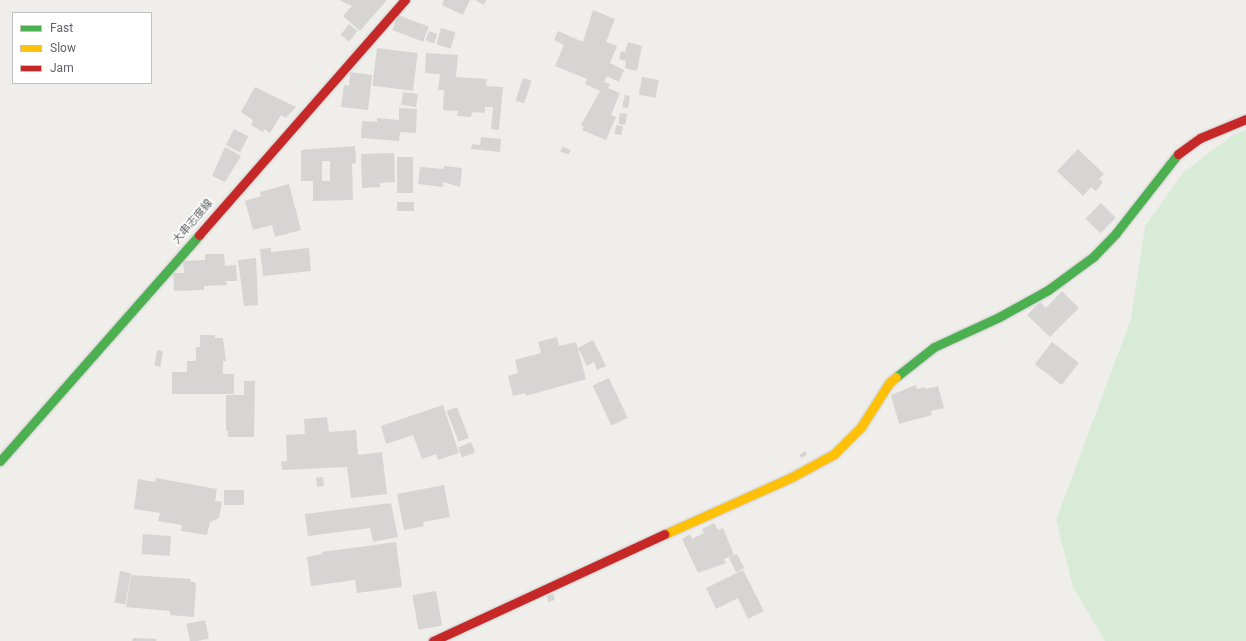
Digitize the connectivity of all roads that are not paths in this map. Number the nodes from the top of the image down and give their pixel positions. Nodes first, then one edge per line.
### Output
1 (405, 0) edge
2 (1246, 119) edge
3 (0, 461) edge
4 (433, 641) edge

1 - 3 street, 大串志度線
2 - 4 street

